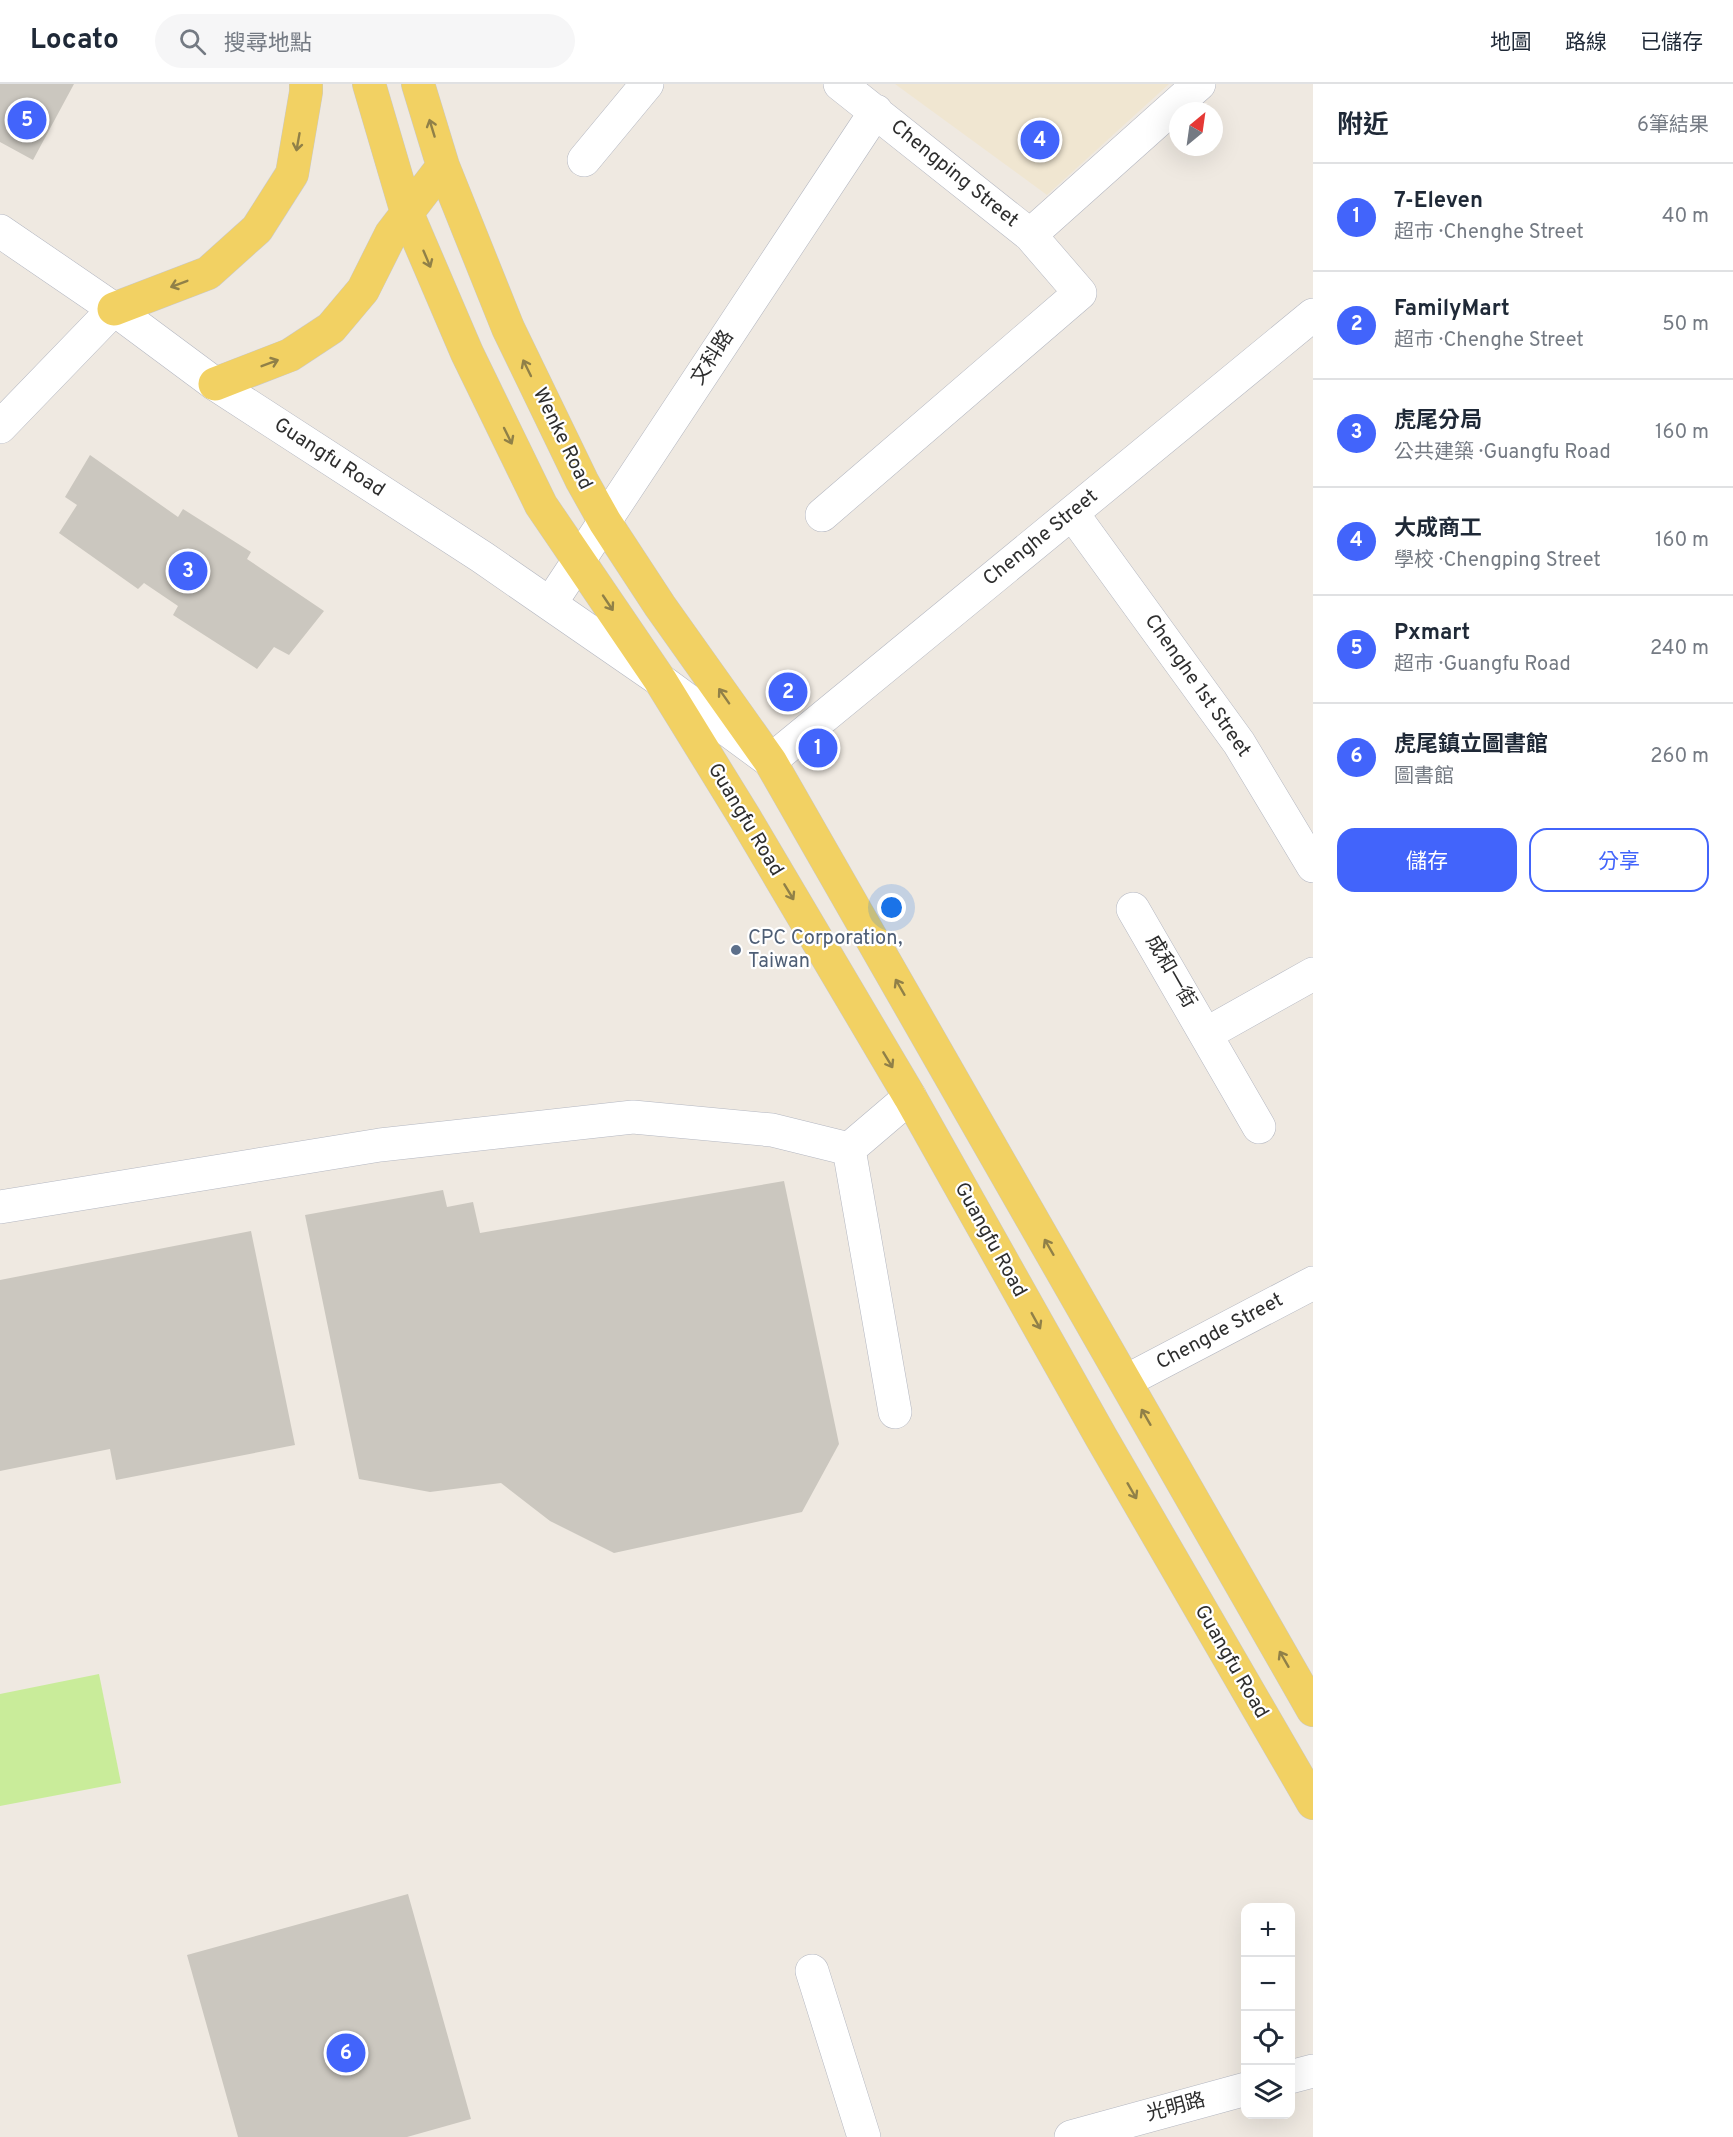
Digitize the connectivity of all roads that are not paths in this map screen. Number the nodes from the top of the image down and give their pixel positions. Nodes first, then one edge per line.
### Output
1 (306, 84) edge
2 (369, 84) edge
3 (418, 84) edge
4 (647, 84) edge
5 (840, 84) edge
6 (1199, 84) edge
7 (876, 111) junction
8 (584, 160) dead end
9 (443, 166) junction
10 (407, 213) junction
11 (0, 231) edge
12 (1030, 235) junction
13 (114, 309) junction
14 (1313, 315) edge
15 (215, 384) junction
16 (0, 427) edge
17 (1072, 513) junction
18 (822, 515) dead end
19 (605, 522) junction
20 (578, 561) junction
21 (550, 604) junction
22 (660, 680) junction
23 (770, 761) junction
24 (1313, 866) edge
25 (1133, 909) dead end
26 (1313, 974) edge
27 (1206, 1034) junction
28 (910, 1097) junction
29 (1259, 1127) dead end
30 (849, 1149) junction
31 (0, 1207) edge
32 (1313, 1282) edge
33 (1126, 1381) junction
34 (895, 1412) dead end
35 (1313, 1710) edge
36 (1313, 1803) edge
37 (812, 1971) dead end
38 (1313, 2070) edge
39 (1295, 2075) edge
40 (1241, 2090) edge
41 (864, 2137) edge
42 (1071, 2137) edge

1 -> 13 main road
2 - 10 main road
9 -> 3 main road, Wenke Road
4 - 8 street
5 - 7 street, Chengping Street
6 - 12 street, Chengping Street
7 - 12 street, Chengping Street
7 - 19 street, 文科路
9 - 10 main road
19 -> 9 main road, Wenke Road
15 -> 10 main road
10 -> 20 main road
11 - 13 street, Guangfu Road
12 - 18 street
13 - 15 street, Guangfu Road
13 - 16 street
14 - 17 street, Chenghe Street
15 - 21 street, Guangfu Road
17 - 23 street, Chenghe Street
17 - 24 street, Chenghe 1st Street
19 - 20 street, 文科路
23 -> 19 main road, Wenke Road
20 - 21 street, 文科路
20 -> 22 main road
21 - 22 street, Guangfu Road
22 - 23 street, Guangfu Road
22 -> 28 main road, Guangfu Road
33 -> 23 main road, Guangfu Road
25 - 27 street, 成和一街
26 - 27 street
27 - 29 street, 成和一街
28 - 30 street
28 -> 36 main road, Guangfu Road
30 - 31 street
30 - 34 street
32 - 33 street, Chengde Street
35 -> 33 main road, Guangfu Road
37 - 41 street
38 - 39 street
40 - 42 street, 光明路

